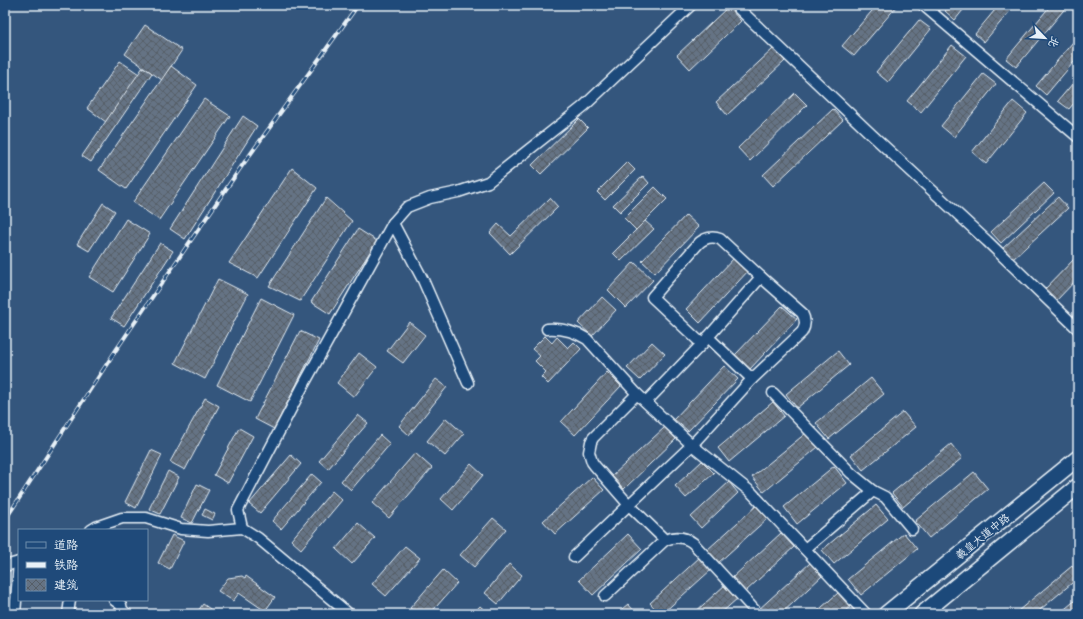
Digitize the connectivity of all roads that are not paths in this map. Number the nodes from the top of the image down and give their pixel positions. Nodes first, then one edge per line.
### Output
1 (691, 5) edge
2 (735, 5) edge
3 (922, 5) edge
4 (1078, 137) edge
5 (393, 224) junction
6 (761, 277) junction
7 (547, 329) dead end
8 (1078, 329) edge
9 (705, 341) junction
10 (752, 379) junction
11 (468, 383) dead end
12 (774, 393) dead end
13 (638, 394) junction
14 (646, 402) junction
15 (692, 445) junction
16 (1078, 458) edge
17 (1078, 486) edge
18 (873, 491) junction
19 (629, 505) junction
20 (242, 528) junction
21 (95, 529) edge
22 (912, 529) dead end
23 (665, 540) junction
24 (805, 549) junction
25 (574, 557) dead end
26 (18, 562) edge
27 (5, 566) edge
28 (18, 575) edge
29 (605, 596) dead end
30 (70, 601) edge
31 (115, 601) edge
32 (15, 614) edge
33 (68, 614) edge
34 (127, 614) edge
35 (349, 614) edge
36 (758, 614) edge
37 (866, 614) edge
38 (886, 614) edge
39 (922, 614) edge

1 - 5 street
2 - 8 street
3 - 4 street
5 - 11 street
5 - 20 street
6 - 9 street
6 - 9 street
6 - 10 street
7 - 13 street
9 - 10 street
9 - 14 street
10 - 15 street
12 - 18 street
13 - 14 street
13 - 19 street
14 - 15 street
15 - 19 street
15 - 24 street
16 - 38 main road, 羲皇大道中路
17 - 39 main road, 羲皇大道中路
18 - 22 street
18 - 24 street
19 - 23 street
19 - 25 street
20 - 21 street
20 - 35 street
23 - 29 street
23 - 36 street
24 - 37 street
26 - 27 street
28 - 32 street
30 - 33 street
31 - 34 street

